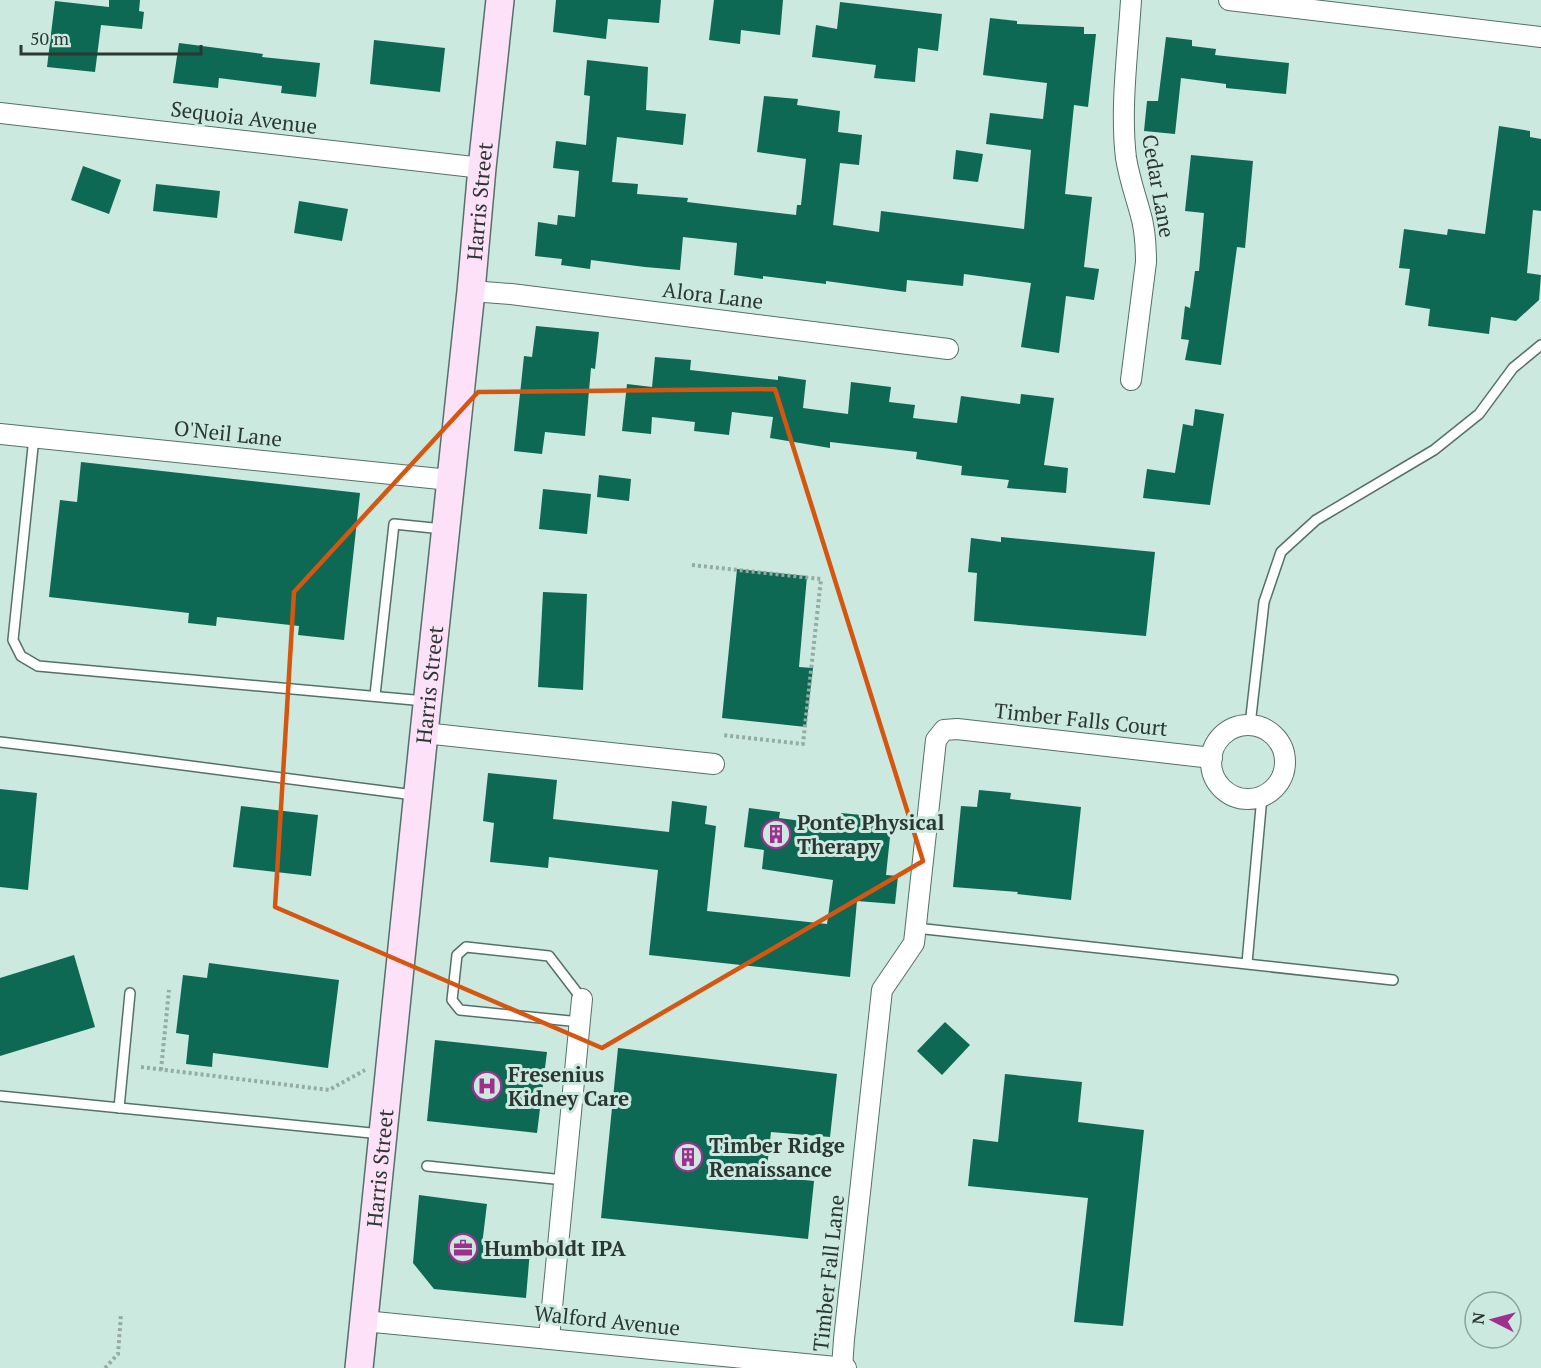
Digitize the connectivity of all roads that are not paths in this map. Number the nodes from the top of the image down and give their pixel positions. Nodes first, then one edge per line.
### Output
1 (500, 0) edge
2 (1131, 0) edge
3 (1228, 0) edge
4 (1541, 37) edge
5 (0, 113) edge
6 (482, 168) junction
7 (471, 291) junction
8 (1541, 345) edge
9 (948, 349) dead end
10 (1131, 380) dead end
11 (0, 434) edge
12 (34, 437) junction
13 (450, 480) junction
14 (445, 530) junction
15 (375, 695) junction
16 (428, 701) junction
17 (1250, 725) junction
18 (944, 730) joint
19 (424, 733) junction
20 (0, 742) edge
21 (1212, 758) junction
22 (714, 764) dead end
23 (418, 796) junction
24 (1262, 796) junction
25 (916, 928) junction
26 (1247, 963) junction
27 (1393, 980) dead end
28 (130, 993) dead end
29 (582, 999) joint
30 (580, 1022) junction
31 (0, 1096) edge
32 (119, 1108) junction
33 (383, 1134) junction
34 (427, 1166) dead end
35 (564, 1180) junction
36 (364, 1321) junction
37 (549, 1338) junction
38 (359, 1368) edge
39 (844, 1368) edge

1 - 6 main road, Harris Street
2 - 10 street, Cedar Lane
3 - 4 street
5 - 6 street, Sequoia Avenue
6 - 7 main road, Harris Street
7 - 9 street, Alora Lane
7 - 13 main road, Harris Street
8 - 17 lane
11 - 12 street, O'Neil Lane
12 - 13 street, O'Neil Lane
12 - 15 lane
13 - 14 main road, Harris Street
14 - 15 lane
14 - 16 main road, Harris Street
15 - 16 lane
16 - 19 main road, Harris Street
17 - 21 street
17 - 24 street
18 - 21 street, Timber Falls Court
18 - 25 street, Timber Fall Lane
19 - 22 street
19 - 23 main road, Harris Street
20 - 23 lane
21 - 24 street
23 - 33 main road, Harris Street
24 - 26 lane
25 - 26 lane
25 - 39 street, Timber Fall Lane
26 - 27 lane
28 - 32 lane
29 - 30 street
29 - 30 lane
30 - 35 street
31 - 32 lane
32 - 33 lane
33 - 36 main road, Harris Street
34 - 35 lane
35 - 37 street
36 - 37 street, Walford Avenue
36 - 38 main road, Harris Street
37 - 39 street, Walford Avenue

